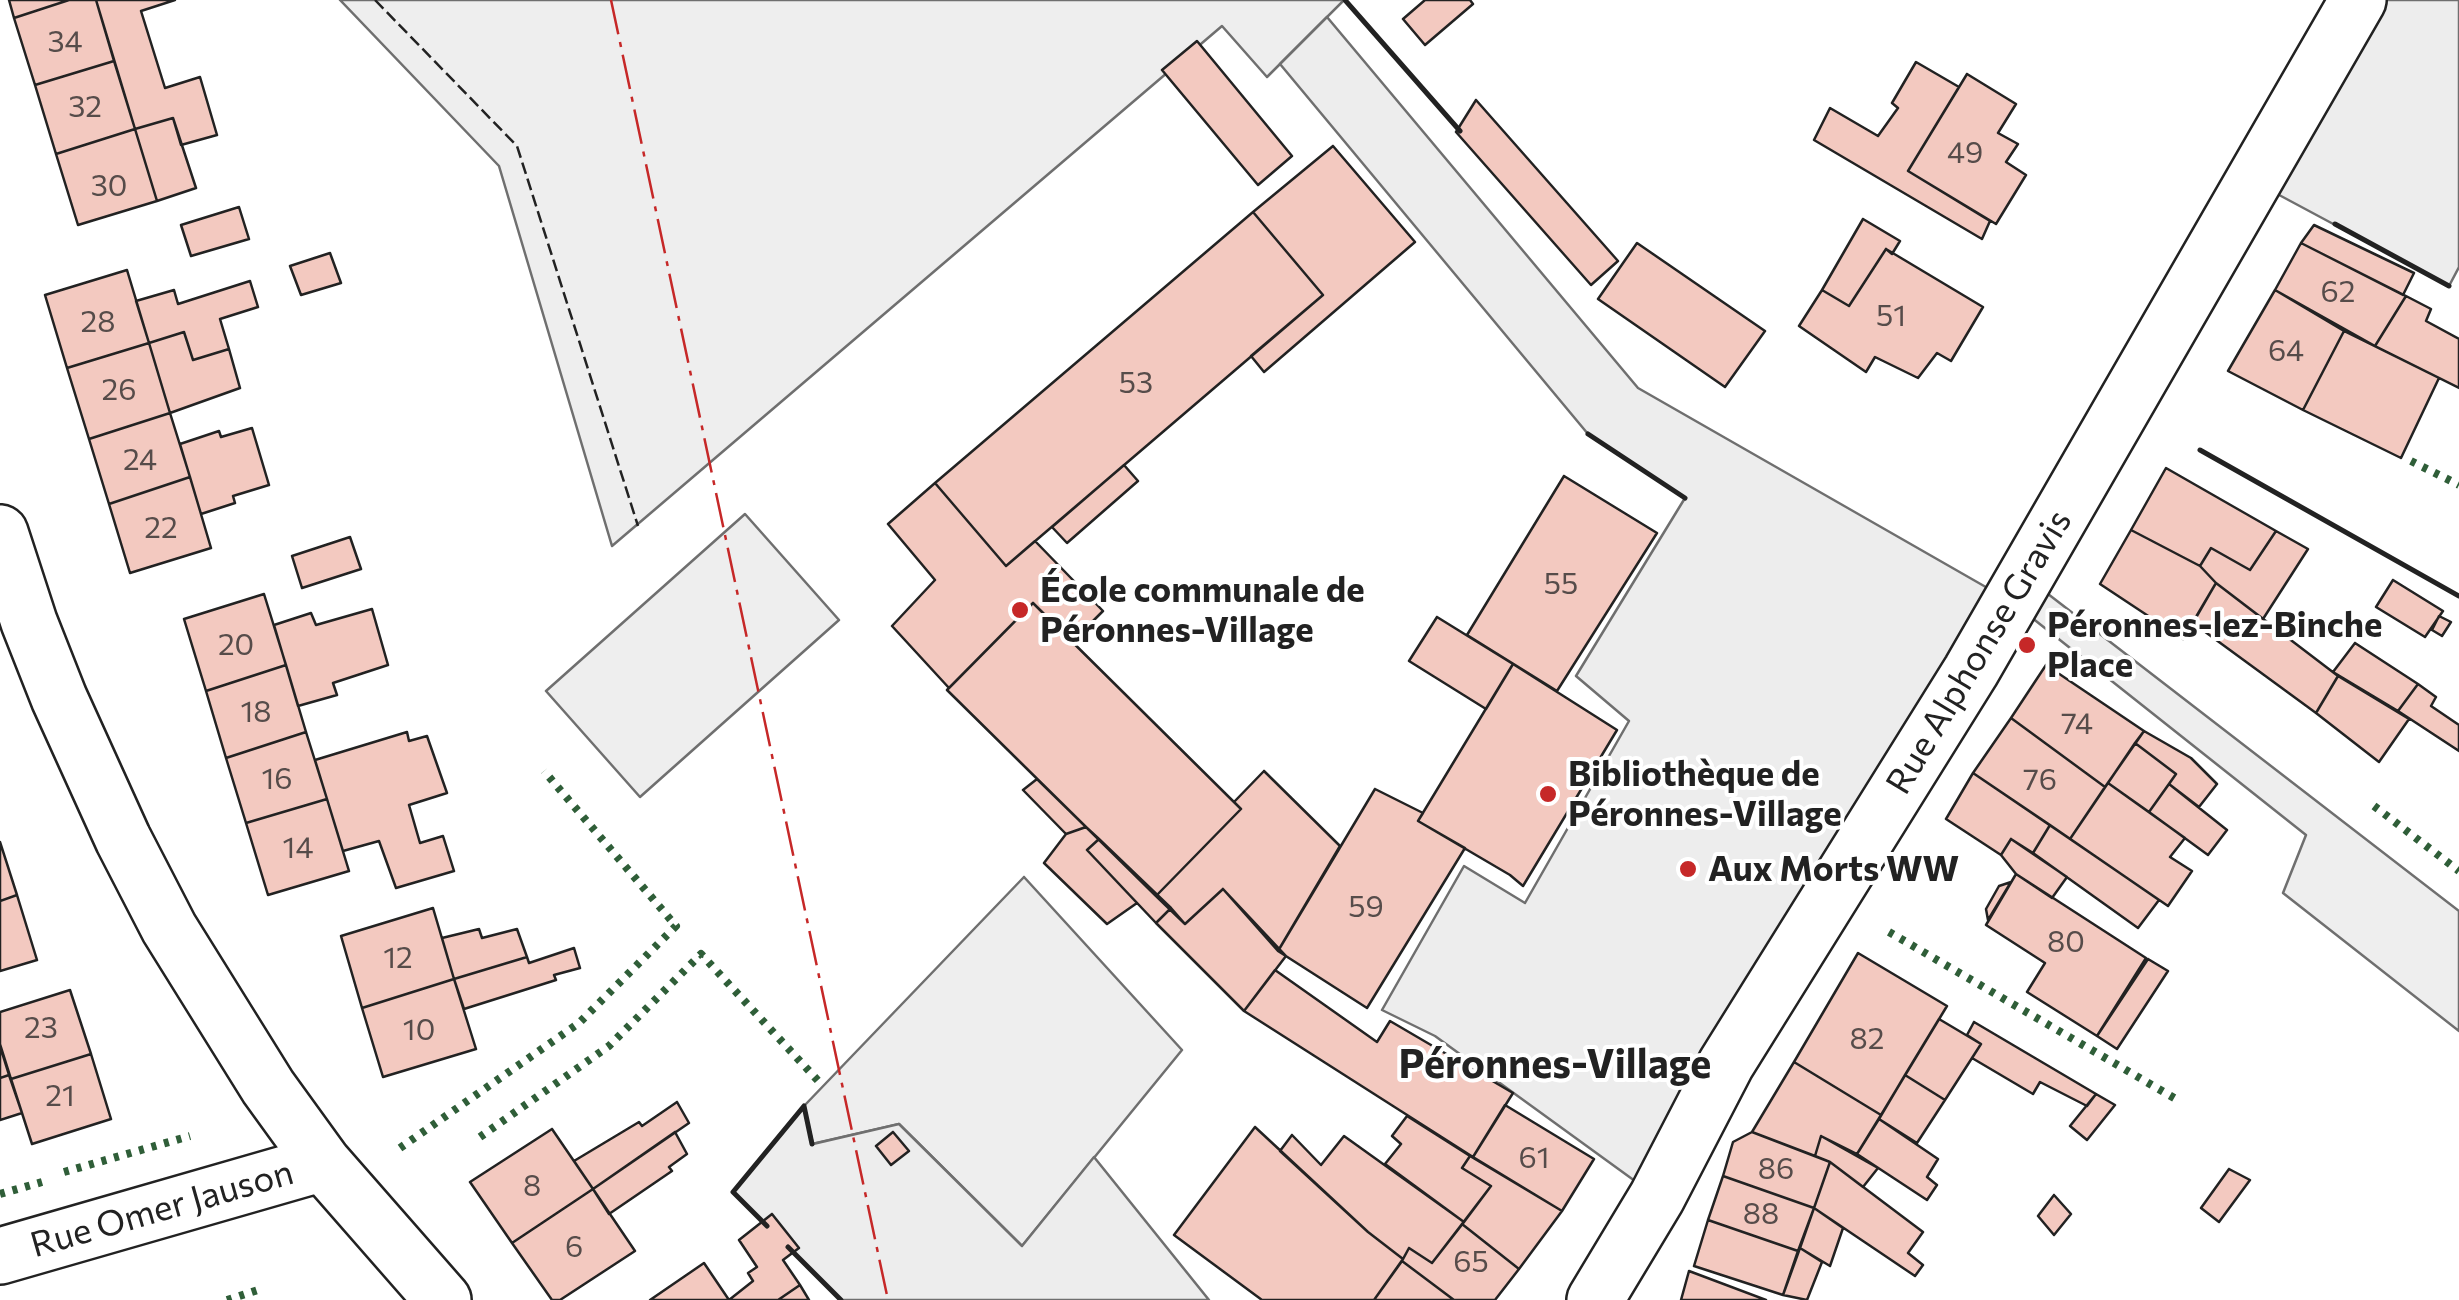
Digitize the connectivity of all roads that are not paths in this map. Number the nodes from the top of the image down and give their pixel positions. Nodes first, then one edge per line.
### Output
1 (2358, 0) edge
2 (1, 541) edge
3 (323, 1162) junction
4 (0, 1256) edge
5 (443, 1300) edge
6 (1595, 1300) edge

1 - 6 street, Rue Alphonse Gravis
2 - 3 street
3 - 4 street, Rue Omer Jauson
3 - 5 street

